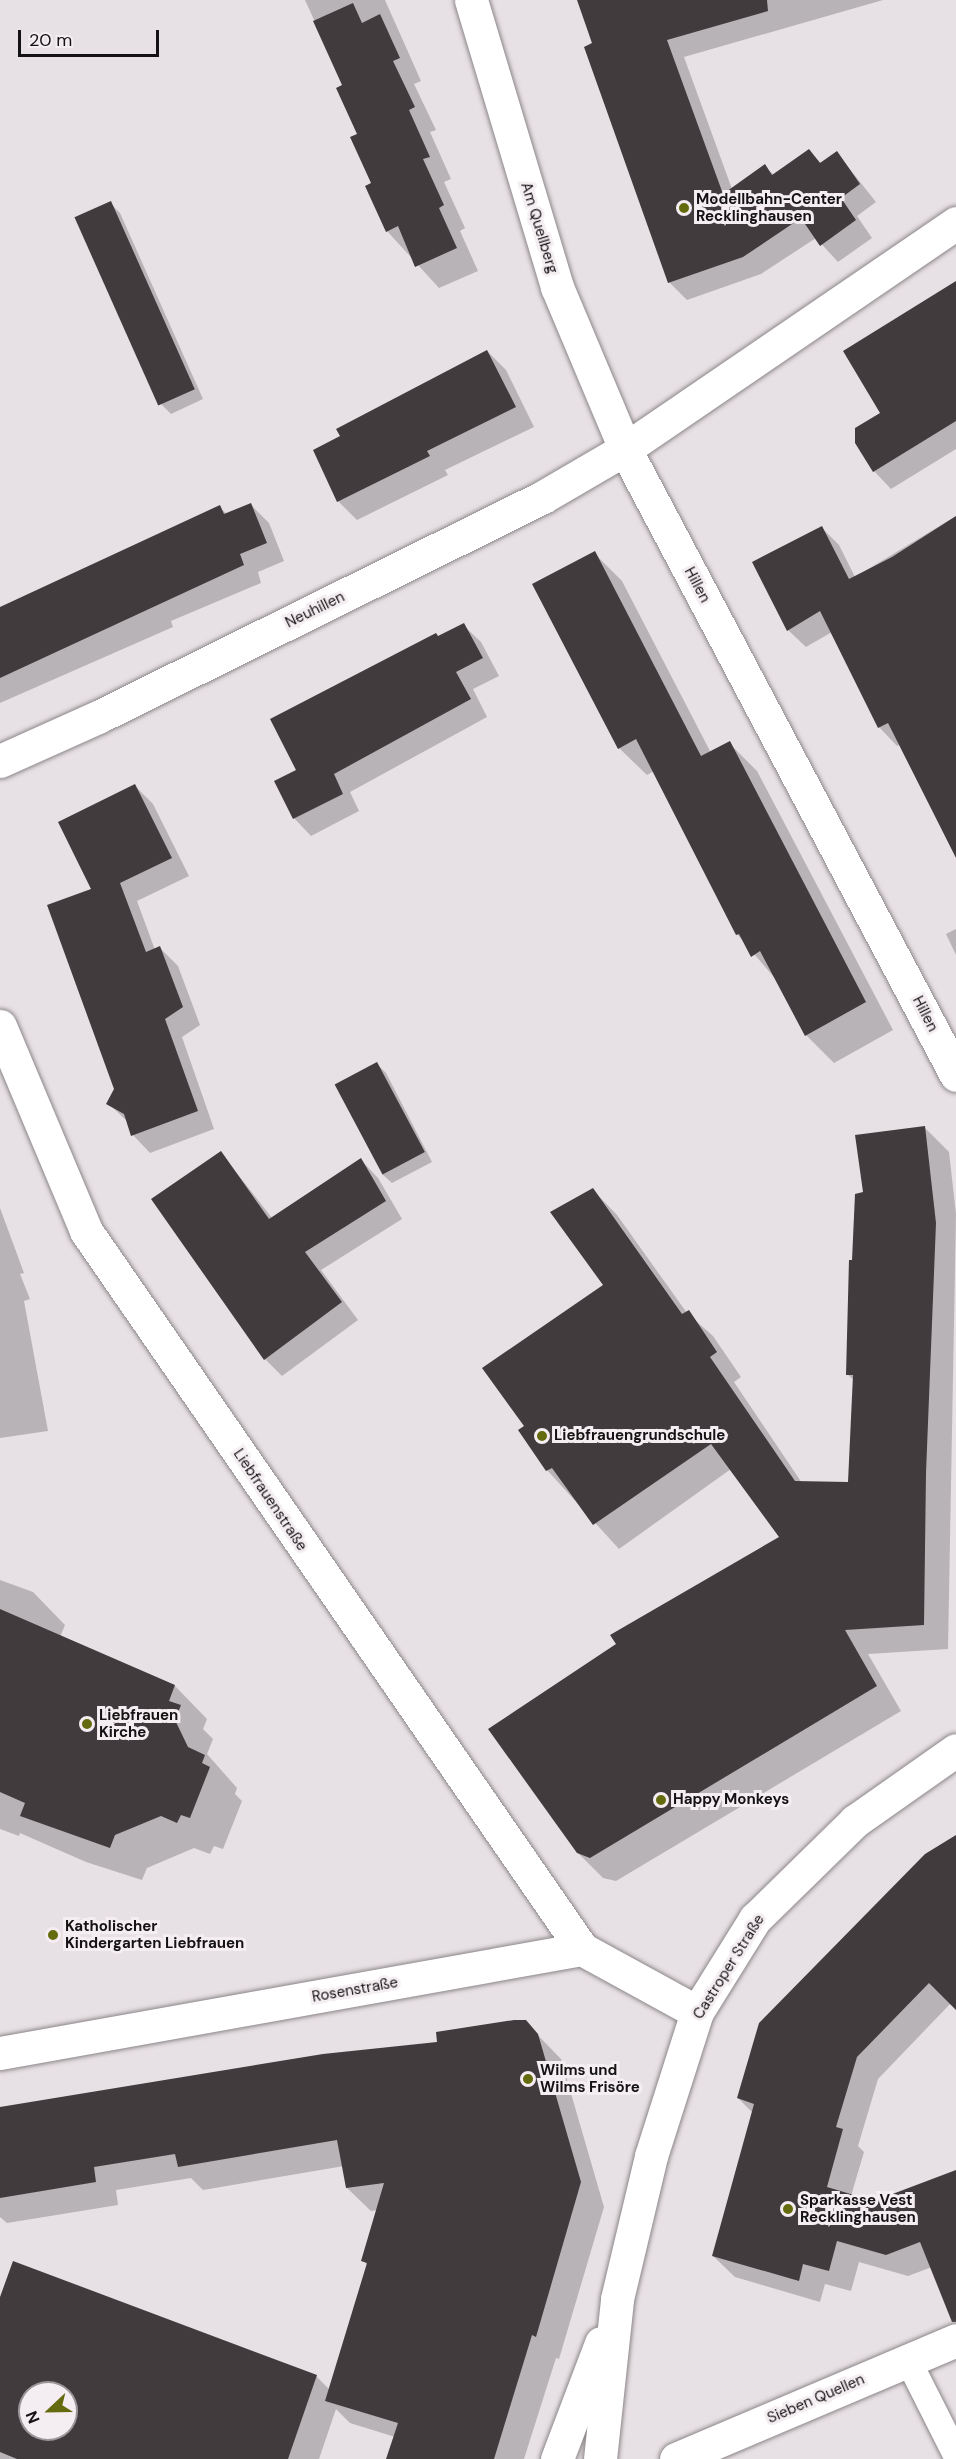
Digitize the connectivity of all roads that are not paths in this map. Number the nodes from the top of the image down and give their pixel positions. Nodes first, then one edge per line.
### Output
1 (471, 0) edge
2 (956, 223) edge
3 (625, 449) junction
4 (0, 761) edge
5 (0, 1026) edge
6 (956, 1075) edge
7 (956, 1750) edge
8 (582, 1949) junction
9 (696, 2012) junction
10 (0, 2053) edge
11 (617, 2300) junction
12 (956, 2340) edge
13 (908, 2360) junction
14 (956, 2455) edge
15 (557, 2459) edge
16 (600, 2459) edge
17 (676, 2459) edge

1 - 3 street, Am Quellberg
2 - 3 street
3 - 4 street, Neuhillen
3 - 6 street, Hillen
5 - 8 street, Liebfrauenstraße
7 - 9 street, Castroper Straße
8 - 9 street
8 - 10 street, Rosenstraße
9 - 11 street, Castroper Straße
11 - 15 street, Castroper Straße
11 - 16 street, Castroper Straße
12 - 13 street, Sieben Quellen
13 - 14 lane
13 - 17 street, Sieben Quellen

